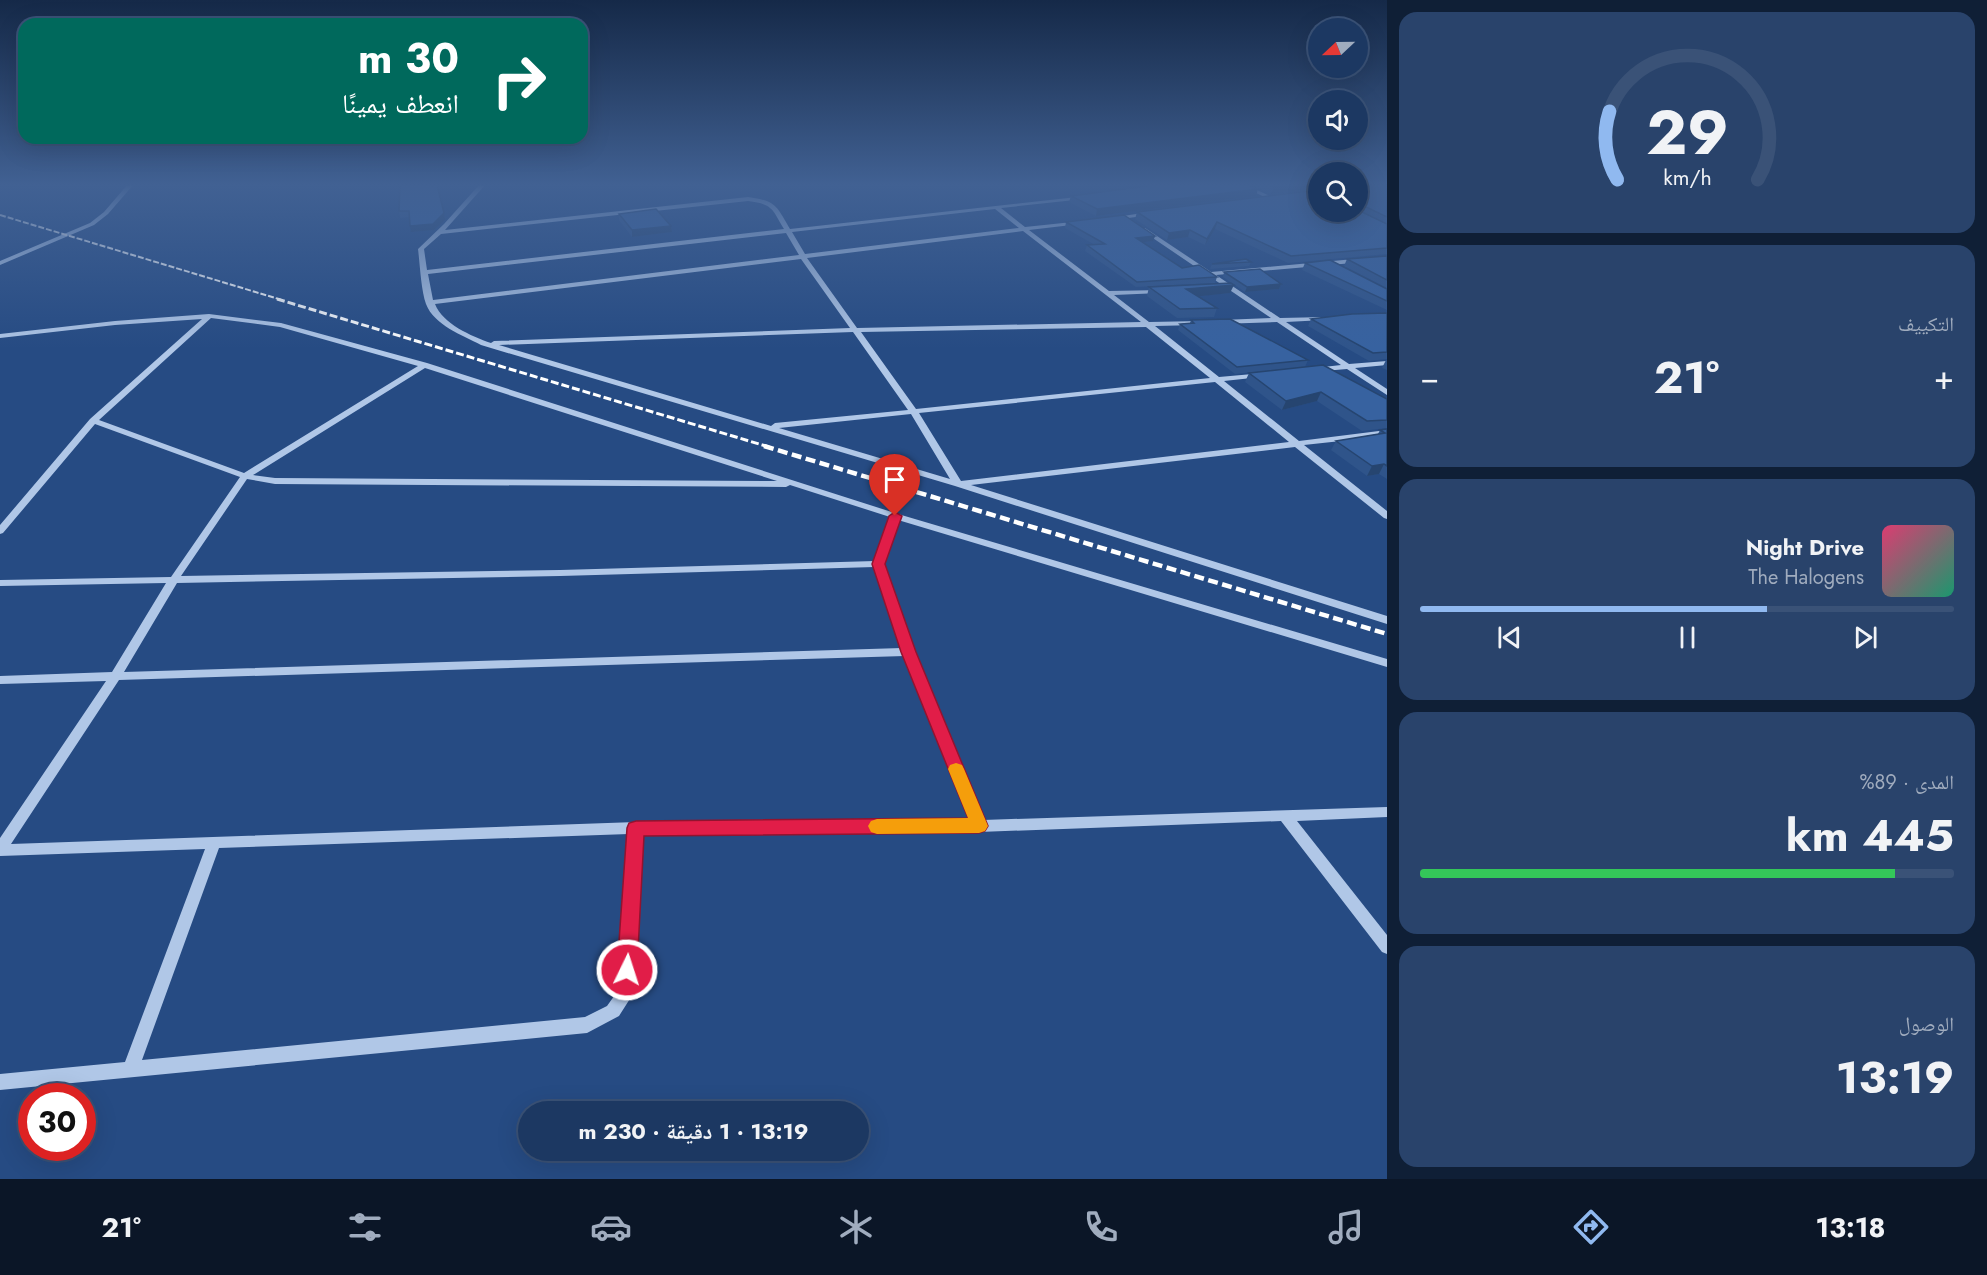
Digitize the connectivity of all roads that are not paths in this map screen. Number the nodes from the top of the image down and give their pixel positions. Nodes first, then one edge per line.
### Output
1 (57, 239) edge
2 (433, 239) edge
3 (719, 239) edge
4 (794, 239) edge
5 (950, 239) edge
6 (1040, 239) edge
7 (1158, 239) edge
8 (804, 258) junction
9 (1387, 258) edge
10 (1326, 262) junction
11 (0, 263) edge
12 (426, 272) junction
13 (1347, 273) edge
14 (1211, 274) junction
15 (1230, 287) junction
16 (1219, 288) edge
17 (1164, 291) edge
18 (1109, 293) junction
19 (429, 303) junction
20 (209, 316) junction
21 (1328, 318) edge
22 (1281, 320) junction
23 (1215, 322) edge
24 (1204, 323) edge
25 (1149, 324) junction
26 (856, 330) junction
27 (0, 336) edge
28 (484, 343) junction
29 (1387, 363) edge
30 (424, 365) junction
31 (1349, 367) junction
32 (1305, 371) edge
33 (1271, 374) edge
34 (1216, 380) junction
35 (1387, 393) edge
36 (914, 412) junction
37 (93, 421) junction
38 (769, 427) junction
39 (1387, 433) edge
40 (1294, 443) junction
41 (245, 476) junction
42 (958, 484) junction
43 (798, 485) junction
44 (895, 516) junction
45 (1387, 516) edge
46 (0, 531) edge
47 (879, 564) junction
48 (173, 581) junction
49 (0, 583) edge
50 (1387, 620) edge
51 (909, 652) junction
52 (1387, 663) edge
53 (115, 677) junction
54 (0, 680) edge
55 (1387, 812) edge
56 (1286, 817) junction
57 (979, 826) junction
58 (636, 828) junction
59 (214, 842) junction
60 (0, 850) edge
61 (1387, 947) edge
62 (130, 1070) junction
63 (0, 1082) edge

1 - 11 street
2 - 12 street
3 - 12 street
4 - 8 street
5 - 8 street
6 - 18 street
7 - 14 street
8 - 19 street
8 - 26 street
9 - 10 street
10 - 13 street
10 - 14 street
12 - 19 street
14 - 15 street
15 - 16 street
15 - 22 street
17 - 18 street
18 - 25 street
19 - 28 street
20 - 27 street
20 - 30 street
20 - 37 street
21 - 22 street
22 - 23 street
22 - 31 street
24 - 25 street
25 - 26 street
25 - 34 street
26 - 28 street
26 - 36 street
28 - 38 street
29 - 31 street
30 - 41 street
30 - 43 street
31 - 32 street
31 - 35 street
33 - 34 street
34 - 36 street
34 - 40 street
36 - 38 street
36 - 42 street
37 - 41 street
37 - 46 street
38 - 42 street
39 - 40 street
40 - 42 street
40 - 45 street
41 - 43 street
41 - 48 street
42 - 50 street
43 - 44 street
44 - 47 street
44 - 52 street
47 - 48 street
47 - 51 street
48 - 49 street
48 - 53 street
51 - 53 street
51 - 57 street
53 - 54 street
53 - 60 street
55 - 56 street
56 - 57 street
56 - 61 street
57 - 58 street
58 - 59 street
58 - 62 street
59 - 60 street
59 - 62 street
62 - 63 street

